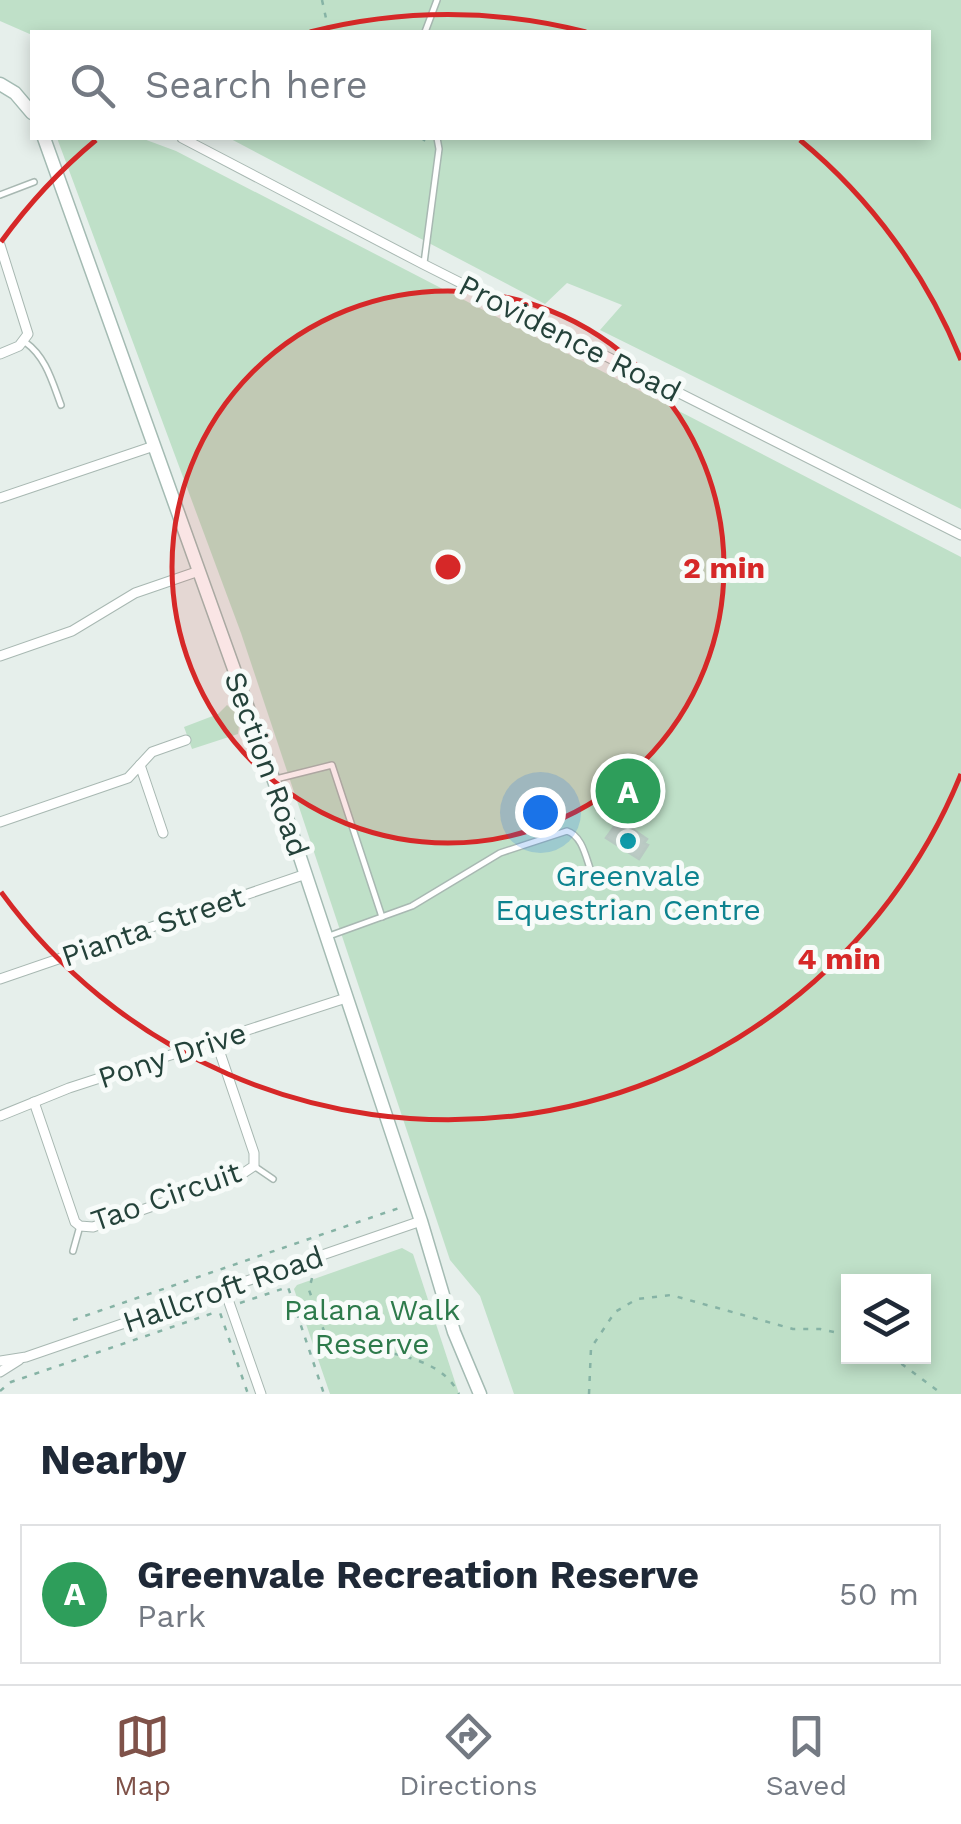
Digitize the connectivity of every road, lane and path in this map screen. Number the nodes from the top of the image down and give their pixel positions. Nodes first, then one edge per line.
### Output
1 (322, 0) edge
2 (438, 0) edge
3 (329, 30) edge
4 (426, 30) edge
5 (0, 84) edge
6 (28, 98) edge
7 (45, 140) edge
8 (186, 140) edge
9 (438, 140) edge
10 (34, 182) dead end
11 (0, 195) edge
12 (0, 245) edge
13 (424, 264) junction
14 (25, 342) junction
15 (0, 354) edge
16 (61, 404) dead end
17 (154, 446) junction
18 (0, 498) edge
19 (961, 534) edge
20 (199, 572) junction
21 (0, 656) edge
22 (186, 740) dead end
23 (140, 766) junction
24 (273, 780) junction
25 (0, 822) edge
26 (163, 833) dead end
27 (306, 874) junction
28 (592, 874) dead end
29 (382, 917) junction
30 (326, 936) junction
31 (0, 979) edge
32 (346, 998) junction
33 (216, 1041) junction
34 (34, 1102) junction
35 (0, 1116) edge
36 (254, 1166) junction
37 (273, 1180) dead end
38 (415, 1202) junction
39 (421, 1221) junction
40 (80, 1226) junction
41 (72, 1251) dead end
42 (312, 1278) dead end
43 (224, 1288) junction
44 (231, 1306) junction
45 (220, 1310) junction
46 (73, 1320) dead end
47 (841, 1334) edge
48 (26, 1356) junction
49 (0, 1361) edge
50 (902, 1364) edge
51 (0, 1372) edge
52 (0, 1392) edge
53 (248, 1394) edge
54 (261, 1394) edge
55 (324, 1394) edge
56 (459, 1394) edge
57 (480, 1394) edge
58 (589, 1394) edge
59 (942, 1394) edge

1 - 3 path
2 - 4 lane
5 - 6 street
7 - 17 street, Section Road
8 - 13 street, Providence Road
9 - 13 lane
10 - 11 lane
12 - 14 street
13 - 19 street, Providence Road
14 - 15 street
14 - 16 lane
17 - 18 street
17 - 20 street, Section Road
20 - 21 street
20 - 24 street, Section Road
22 - 23 street
23 - 25 street
23 - 26 street
24 - 27 street, Section Road
24 - 29 lane
27 - 30 street, Section Road
27 - 31 street, Pianta Street
28 - 29 lane
29 - 30 lane
30 - 32 street, Section Road
32 - 33 street, Pony Drive
32 - 38 street, Section Road
33 - 34 street, Pony Drive
33 - 36 street, Tao Circuit
34 - 35 street, Pony Drive
34 - 40 street, Tao Circuit
36 - 37 lane
36 - 40 street, Tao Circuit
38 - 39 street, Section Road
38 - 46 path
39 - 43 street, Hallcroft Road
39 - 57 street, Section Road
40 - 41 lane
42 - 56 path
43 - 44 street
43 - 48 street, Hallcroft Road
44 - 45 path
44 - 54 street
44 - 55 path
45 - 52 path
45 - 53 path
47 - 58 path
48 - 49 street, Hallcroft Road
48 - 51 street, Hallcroft Road
50 - 59 path

